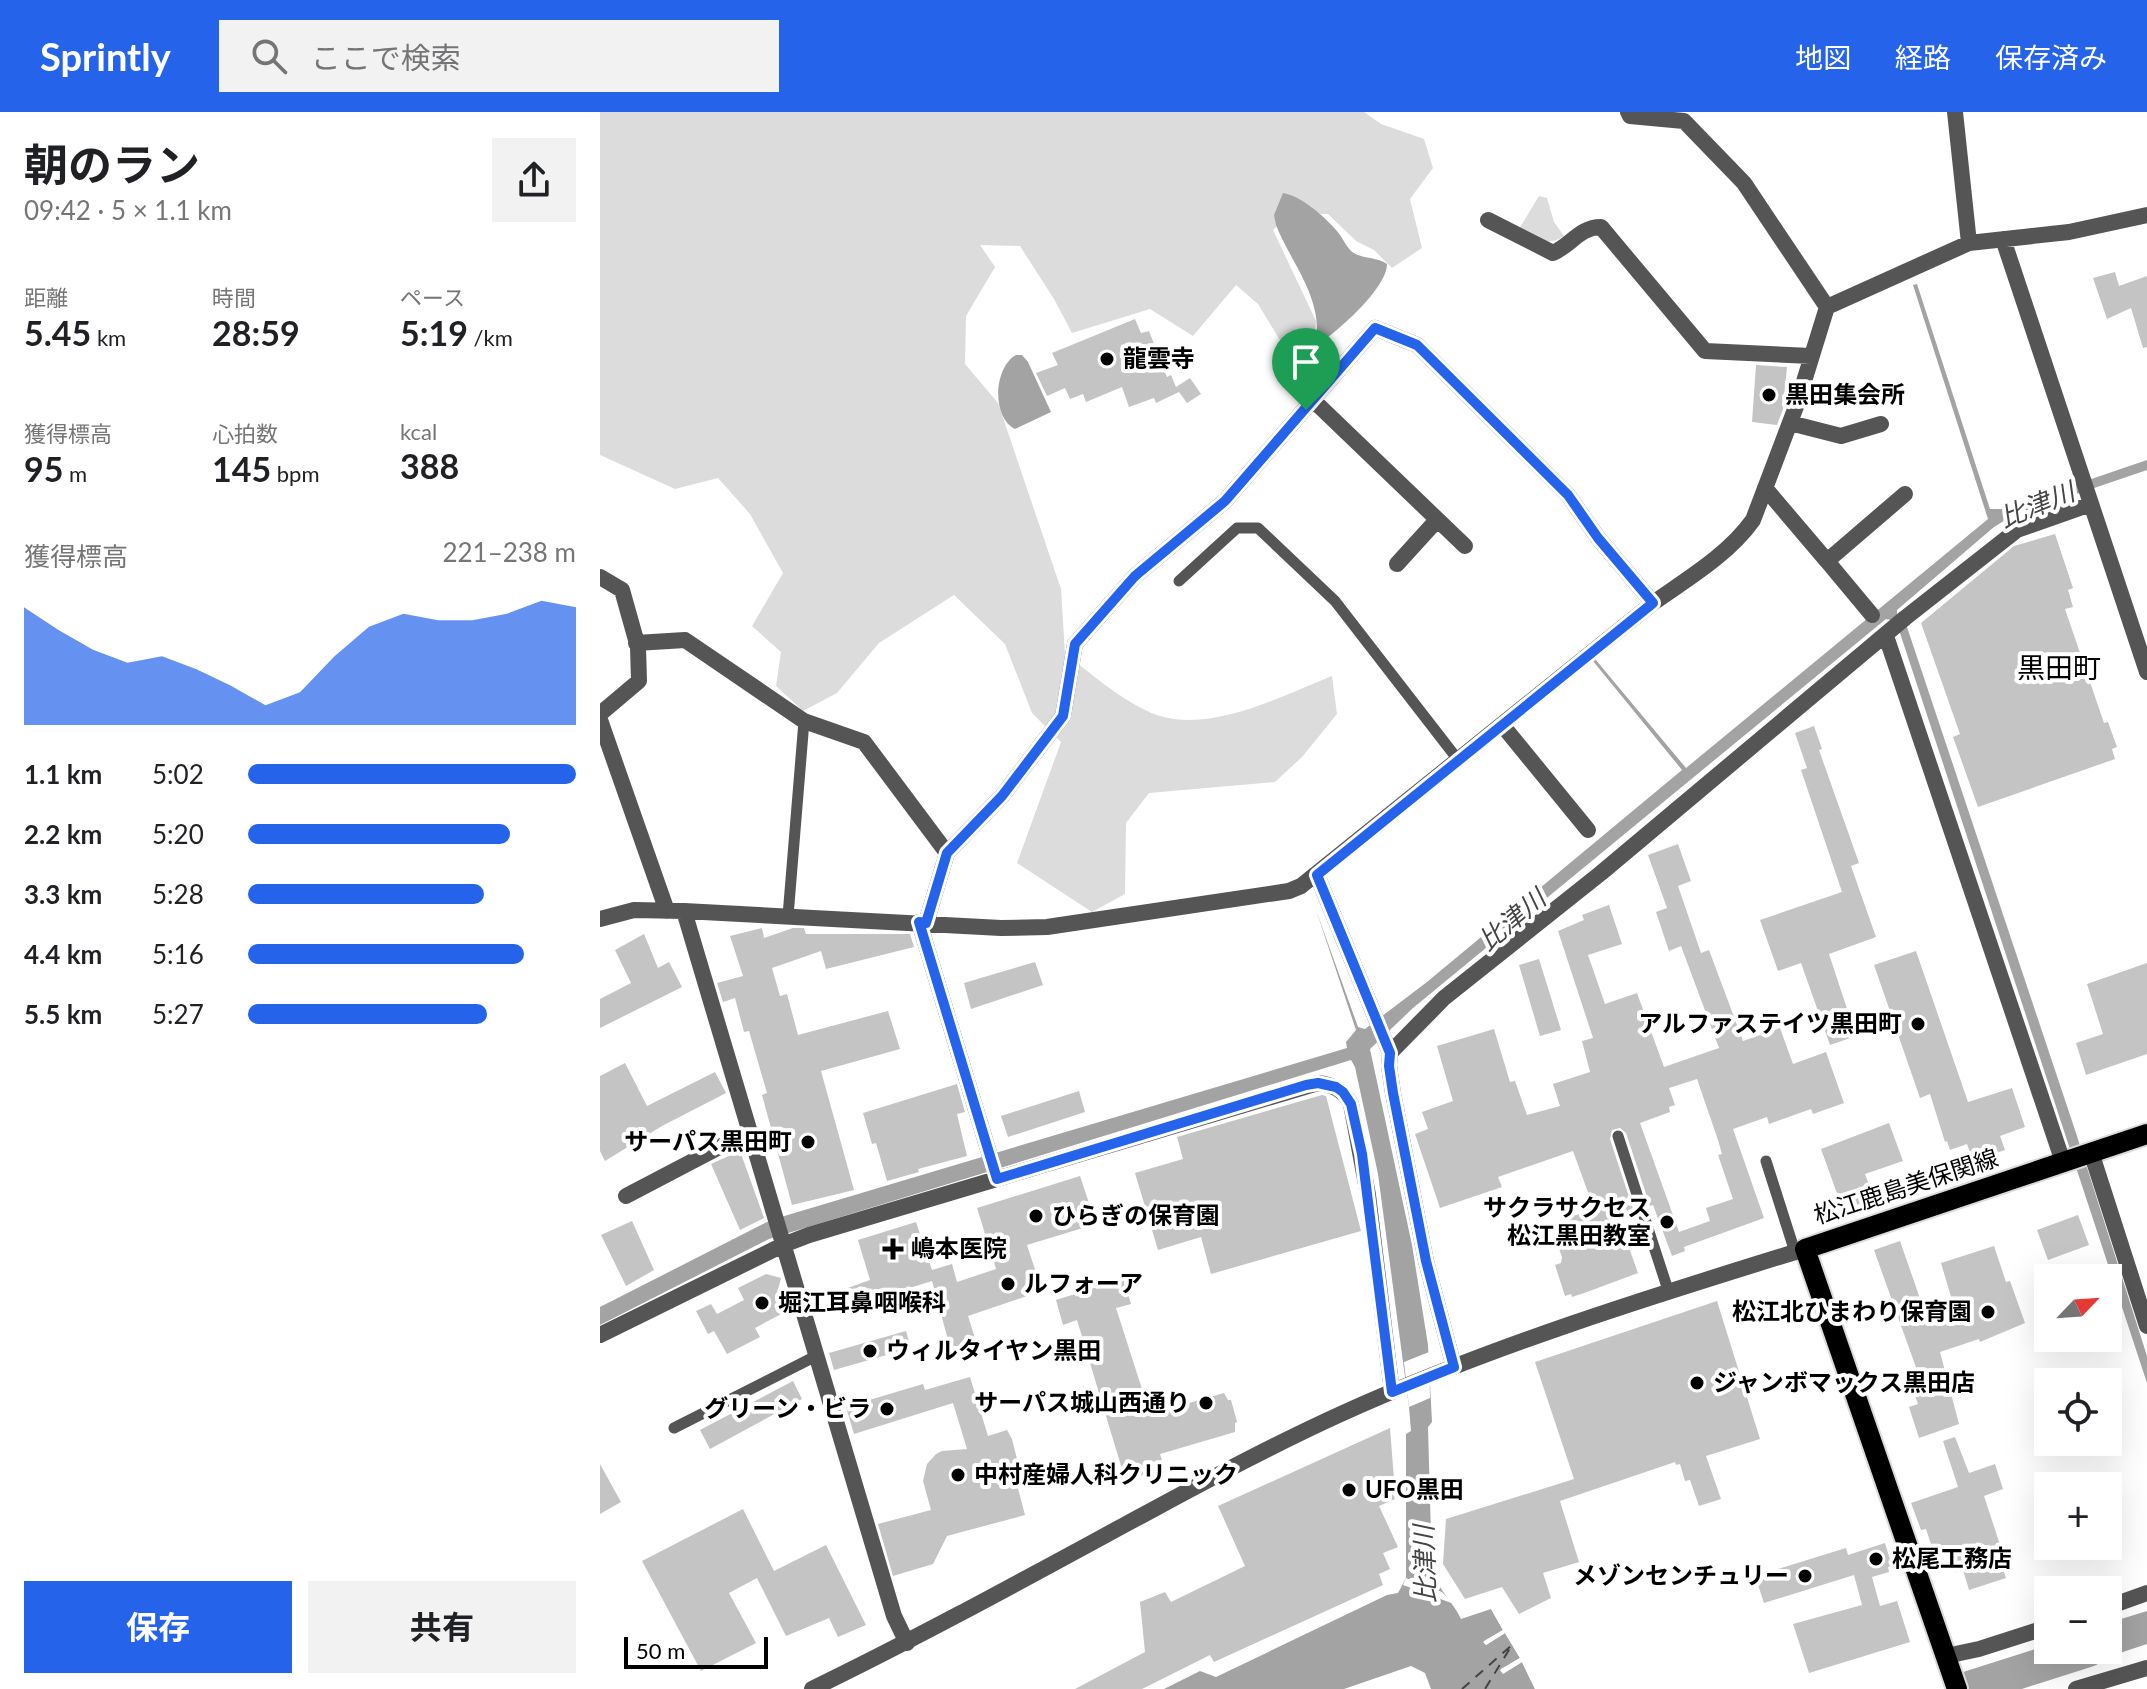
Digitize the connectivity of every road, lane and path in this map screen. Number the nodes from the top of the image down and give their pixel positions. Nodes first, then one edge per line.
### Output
1 (1628, 112) edge
2 (1955, 112) edge
3 (1690, 116) edge
4 (2147, 215) edge
5 (1488, 220) dead end
6 (2003, 239) junction
7 (1969, 243) junction
8 (1827, 307) junction
9 (1811, 356) junction
10 (1314, 401) junction
11 (1790, 423) junction
12 (1881, 424) dead end
13 (1765, 488) junction
14 (1905, 494) dead end
15 (2090, 502) junction
16 (1437, 520) junction
17 (1465, 546) dead end
18 (1827, 561) junction
19 (1397, 564) dead end
20 (600, 577) edge
21 (1179, 581) dead end
22 (1653, 603) junction
23 (1872, 615) dead end
24 (1889, 633) junction
25 (636, 643) junction
26 (2147, 672) edge
27 (600, 714) edge
28 (600, 720) edge
29 (804, 721) junction
30 (1503, 726) junction
31 (1459, 761) junction
32 (1588, 830) dead end
33 (947, 853) junction
34 (1317, 875) junction
35 (675, 911) junction
36 (788, 916) junction
37 (600, 919) edge
38 (922, 922) junction
39 (1387, 1047) junction
40 (750, 1131) junction
41 (2147, 1134) edge
42 (1618, 1136) dead end
43 (2076, 1158) junction
44 (1766, 1161) dead end
45 (996, 1176) junction
46 (626, 1196) dead end
47 (782, 1241) junction
48 (1800, 1250) junction
49 (1669, 1293) junction
50 (2147, 1326) edge
51 (600, 1335) edge
52 (816, 1356) junction
53 (1454, 1367) junction
54 (1398, 1390) junction
55 (674, 1428) dead end
56 (2147, 1593) edge
57 (2122, 1602) edge
58 (2034, 1631) edge
59 (907, 1643) junction
60 (1946, 1659) junction
61 (2147, 1668) edge
62 (812, 1689) edge
63 (1957, 1689) edge
64 (2076, 1689) edge

1 - 3 street
2 - 7 street
3 - 8 street
4 - 6 street
5 - 9 street
6 - 7 street
6 - 15 street
7 - 8 street
8 - 9 street
9 - 11 street
10 - 16 street
10 - 22 street
10 - 33 street
11 - 12 street
11 - 13 street
13 - 18 street
13 - 22 street
14 - 18 street
15 - 24 street
15 - 26 street
16 - 17 street
16 - 19 street
18 - 23 street
20 - 25 street
21 - 31 lane
22 - 30 street
24 - 39 street
24 - 43 street
25 - 27 street
25 - 29 street
28 - 35 street
29 - 33 street
29 - 36 lane
30 - 31 street
30 - 32 street
31 - 34 street
33 - 38 street
34 - 38 street
34 - 39 street
35 - 36 street
35 - 37 street
35 - 40 street
36 - 38 street
38 - 45 street
39 - 53 street
40 - 46 street
40 - 47 street
41 - 43 main road, 松江鹿島美保関線
42 - 49 lane
43 - 48 main road, 松江鹿島美保関線
43 - 50 street
44 - 48 lane
45 - 47 street
45 - 54 street
47 - 51 street
47 - 52 street
48 - 49 street
48 - 60 main road, 松江鹿島美保関線
49 - 53 street
52 - 55 lane
52 - 59 street
53 - 54 street
54 - 59 street
56 - 57 street
58 - 60 street
59 - 62 street
60 - 63 main road, 松江鹿島美保関線
61 - 64 street

